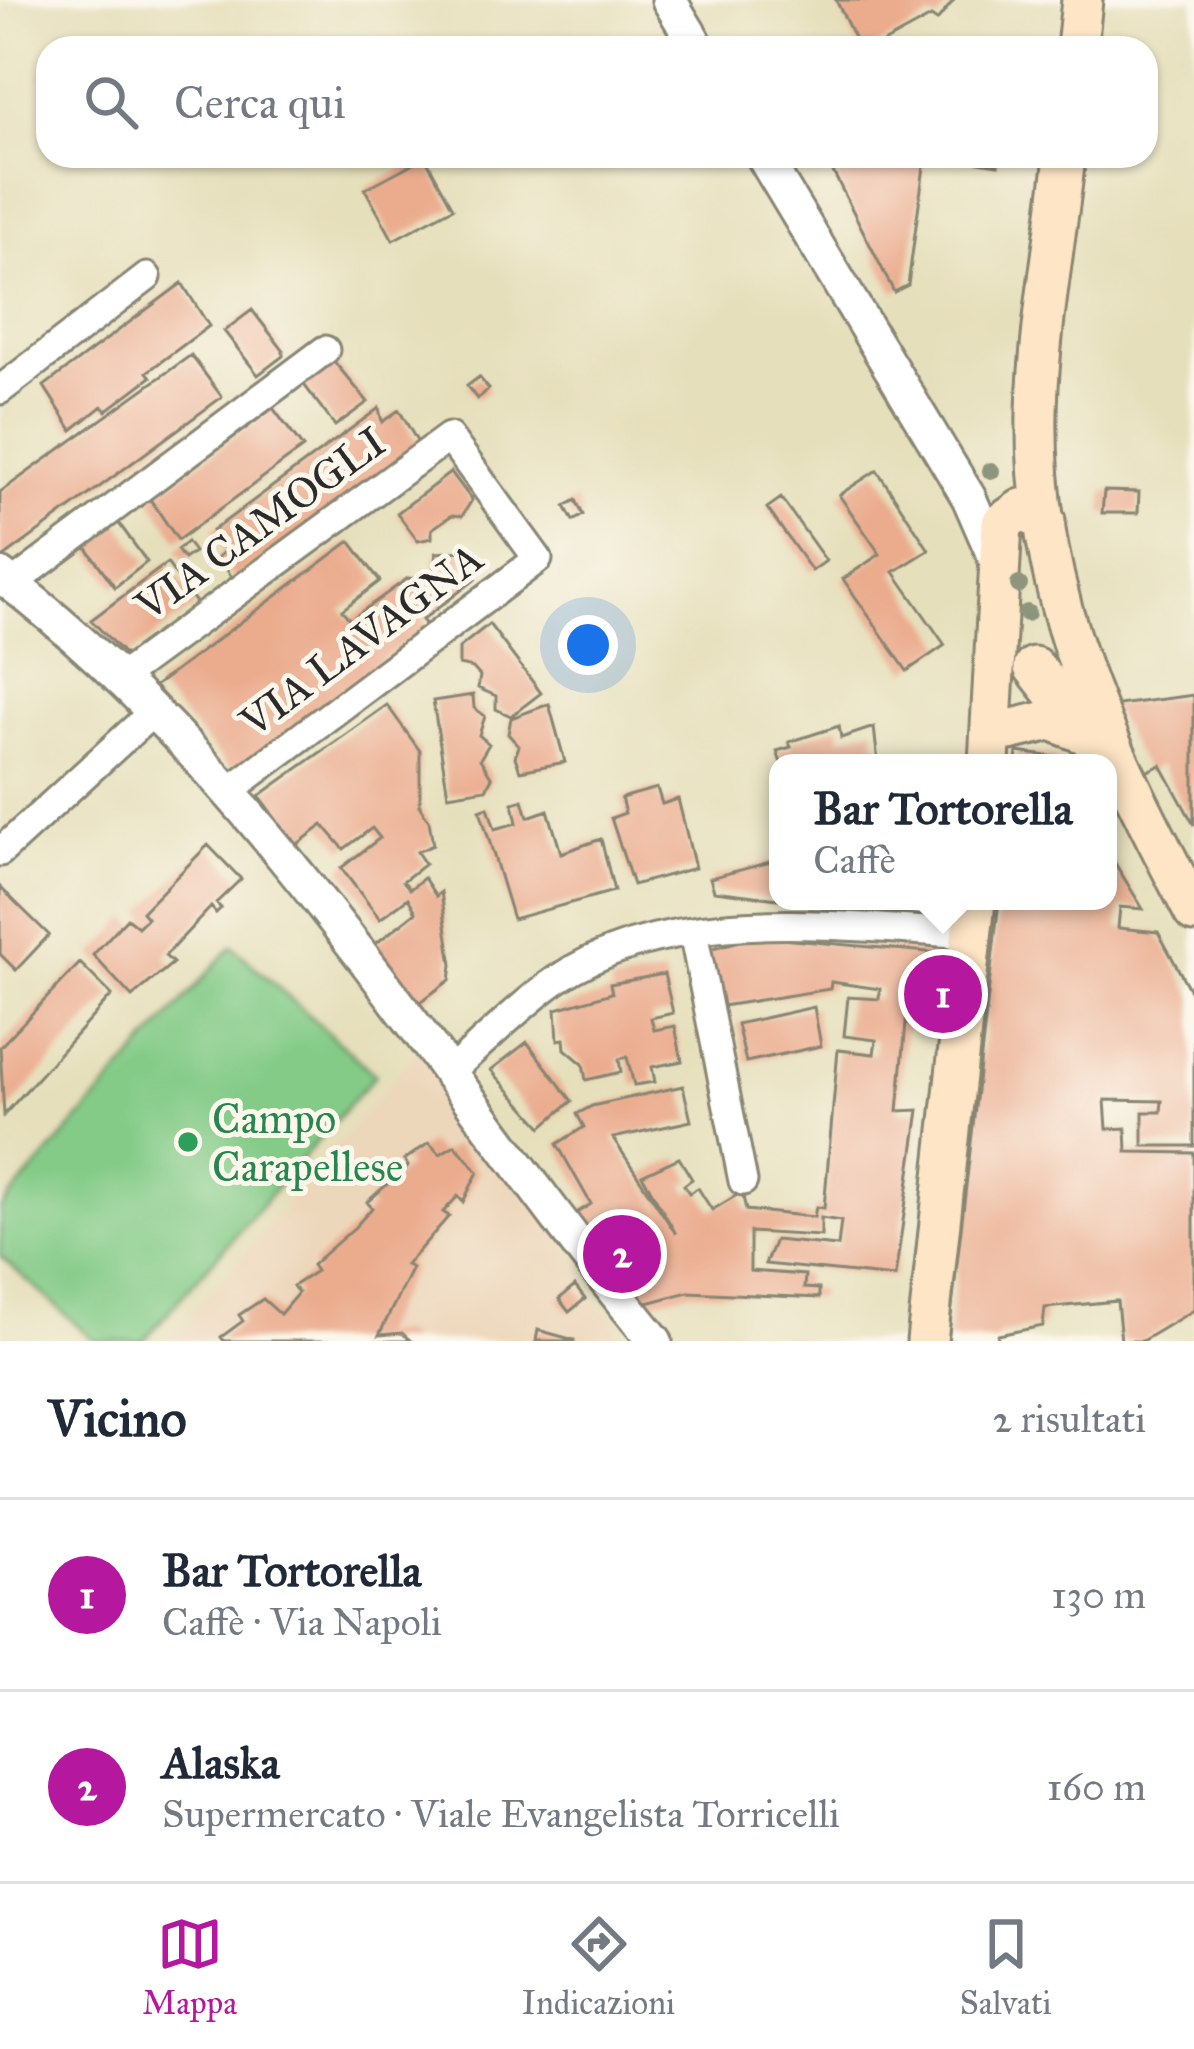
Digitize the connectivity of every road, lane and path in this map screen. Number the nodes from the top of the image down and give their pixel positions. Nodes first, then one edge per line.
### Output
1 (669, 0) edge
2 (1082, 0) edge
3 (691, 36) edge
4 (1078, 36) edge
5 (770, 168) edge
6 (1064, 168) edge
7 (147, 277) dead end
8 (325, 350) dead end
9 (0, 389) edge
10 (449, 437) joint
11 (968, 498) junction
12 (1020, 517) junction
13 (1001, 570) junction
14 (6, 580) edge
15 (1067, 641) junction
16 (996, 648) junction
17 (1034, 668) junction
18 (121, 677) junction
19 (153, 712) junction
20 (1081, 732) junction
21 (997, 752) edge
22 (1103, 754) edge
23 (1114, 754) edge
24 (1117, 761) edge
25 (1117, 768) edge
26 (1122, 773) junction
27 (229, 791) junction
28 (0, 852) edge
29 (1194, 912) edge
30 (973, 917) edge
31 (693, 932) junction
32 (451, 1071) junction
33 (743, 1181) dead end
34 (655, 1341) edge
35 (927, 1341) edge

1 - 3 street
2 - 4 main road
5 - 11 street
6 - 12 main road
7 - 9 street
8 - 14 street
10 - 18 street, VIA CAMOGLI
10 - 27 street, VIA LAVAGNA
11 - 12 street
11 - 13 street
12 - 13 main road
12 - 15 main road
13 - 16 main road
14 - 18 street
15 - 17 main road
15 - 23 main road
16 - 17 main road
16 - 21 main road
17 - 20 main road
17 - 21 main road
18 - 19 street
19 - 27 street
19 - 28 street
20 - 21 main road
20 - 22 main road
24 - 26 main road
25 - 26 main road
26 - 29 main road
27 - 32 street
30 - 31 street
30 - 35 main road
31 - 32 street
31 - 33 street
32 - 34 street

